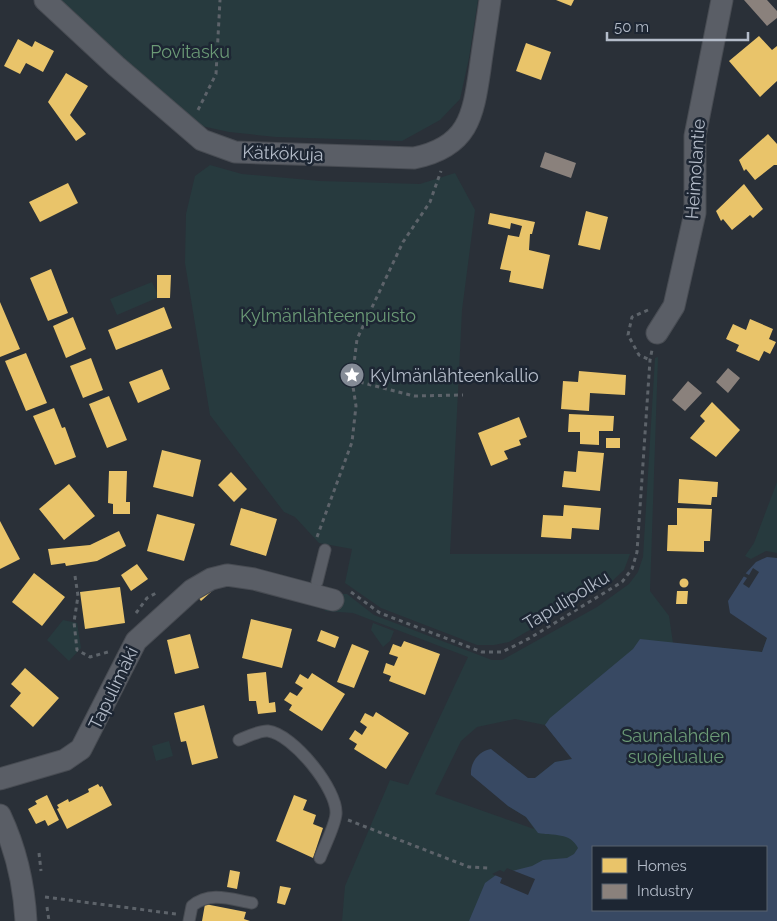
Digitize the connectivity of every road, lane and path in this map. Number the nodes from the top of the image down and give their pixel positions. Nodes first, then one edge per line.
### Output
1 (45, 0) edge
2 (220, 0) edge
3 (490, 0) edge
4 (722, 0) edge
5 (188, 128) junction
6 (451, 143) junction
7 (657, 333) joint
8 (352, 380) junction
9 (463, 395) dead end
10 (314, 546) dead end
11 (325, 550) dead end
12 (75, 576) dead end
13 (317, 582) dead end
14 (161, 591) dead end
15 (341, 595) joint
16 (135, 614) dead end
17 (115, 647) dead end
18 (239, 740) dead end
19 (0, 779) edge
20 (0, 815) edge
21 (336, 815) junction
22 (320, 858) dead end
23 (488, 868) dead end
24 (45, 897) dead end
25 (252, 903) dead end
26 (166, 913) dead end
27 (26, 921) edge
28 (190, 921) edge

1 - 5 street, Kätkökuja
2 - 5 path
3 - 6 street, Kätkökuja
4 - 7 street, Heimolantie
5 - 6 street, Kätkökuja
6 - 8 path
7 - 15 path, Tapulipolku
8 - 9 path
8 - 10 path
11 - 13 lane
12 - 17 path
14 - 16 path
15 - 19 street, Tapulimäki
18 - 21 lane
20 - 27 street
21 - 22 lane
21 - 23 path
24 - 26 path
25 - 28 lane

